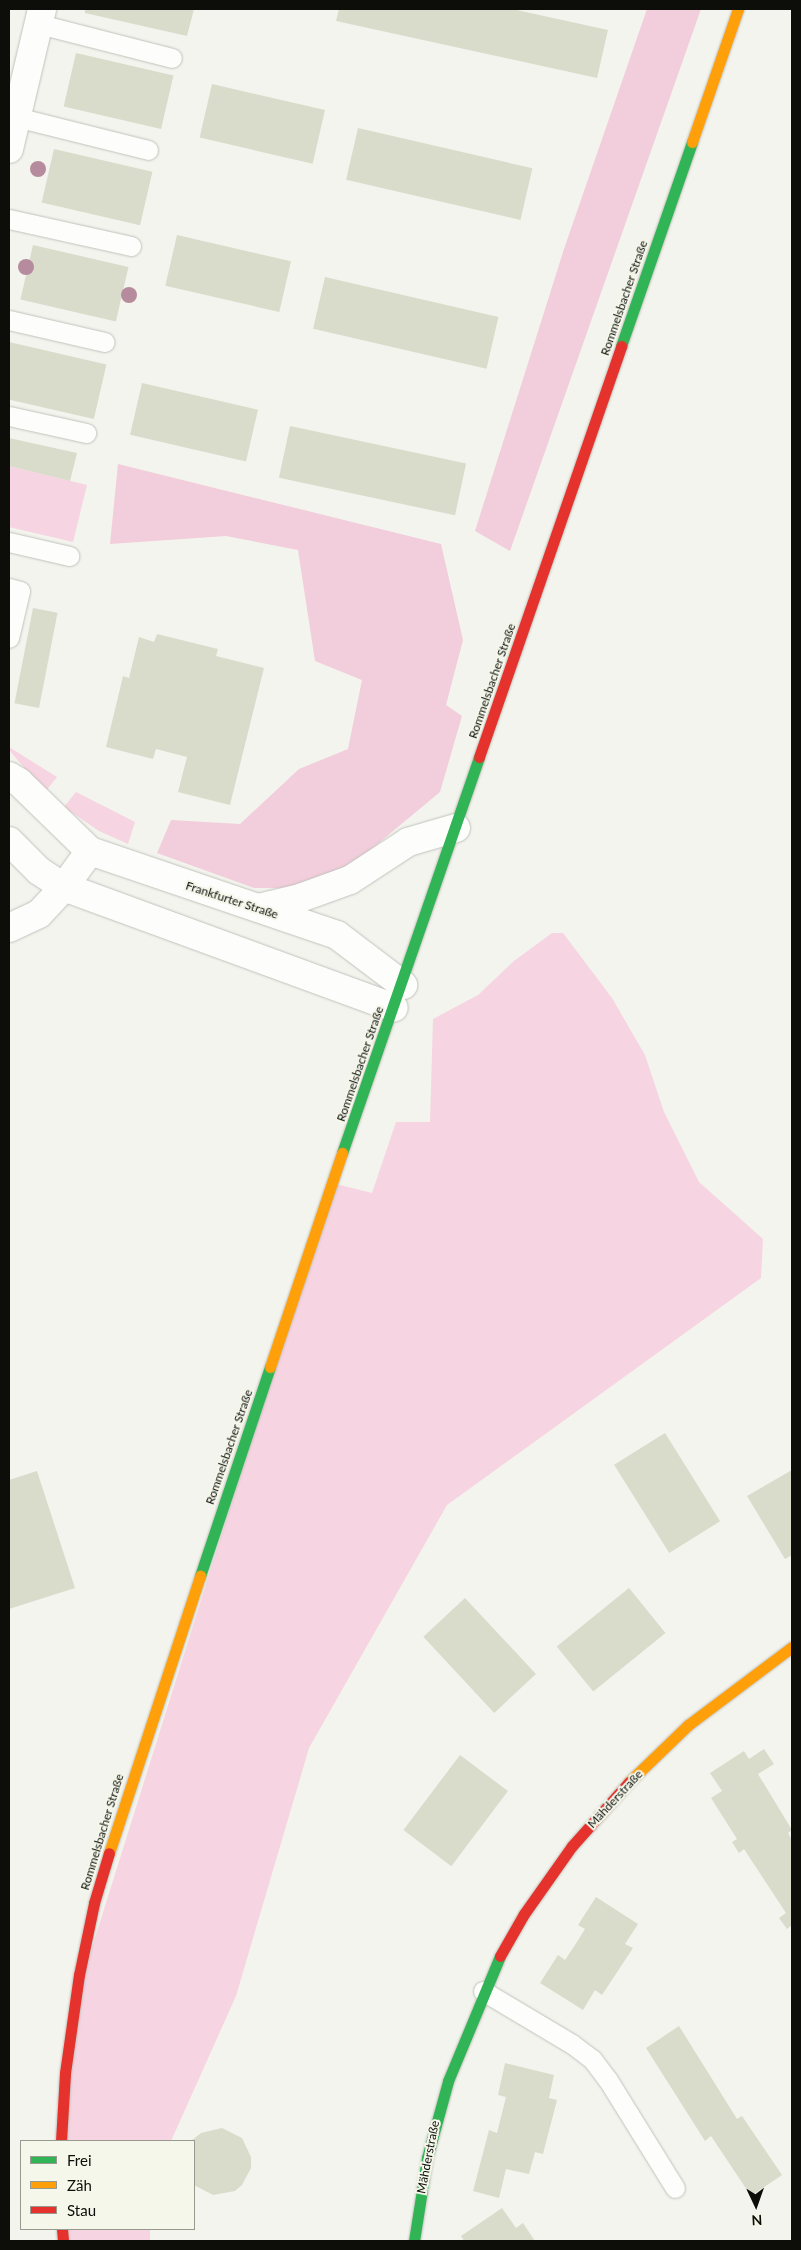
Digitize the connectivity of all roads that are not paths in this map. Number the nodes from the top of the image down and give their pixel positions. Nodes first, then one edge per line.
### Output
1 (738, 9) edge
2 (41, 17) edge
3 (172, 58) dead end
4 (17, 69) edge
5 (16, 117) junction
6 (9, 149) edge
7 (148, 150) dead end
8 (9, 219) edge
9 (131, 246) dead end
10 (9, 320) edge
11 (104, 342) dead end
12 (9, 416) edge
13 (86, 433) dead end
14 (9, 542) edge
15 (69, 556) dead end
16 (9, 588) edge
17 (9, 638) edge
18 (9, 776) edge
19 (456, 828) junction
20 (9, 841) edge
21 (90, 851) junction
22 (64, 887) junction
23 (258, 908) junction
24 (9, 928) edge
25 (398, 996) junction
26 (792, 1647) edge
27 (483, 1991) junction
28 (61, 2140) edge
29 (676, 2188) dead end
30 (414, 2241) edge

1 - 19 main road, Rommelsbacher Straße
2 - 3 lane
2 - 4 street
4 - 5 street
5 - 6 street
5 - 7 lane
8 - 9 lane
10 - 11 lane
12 - 13 lane
14 - 15 lane
16 - 17 lane
18 - 21 street
19 - 23 street
19 - 25 main road, Rommelsbacher Straße
20 - 22 street
21 - 22 street
21 - 23 street, Frankfurter Straße
22 - 24 street
22 - 25 street
23 - 25 street, Frankfurter Straße
25 - 28 main road, Rommelsbacher Straße
26 - 27 main road, Mähderstraße
27 - 29 lane
27 - 30 main road, Mähderstraße

